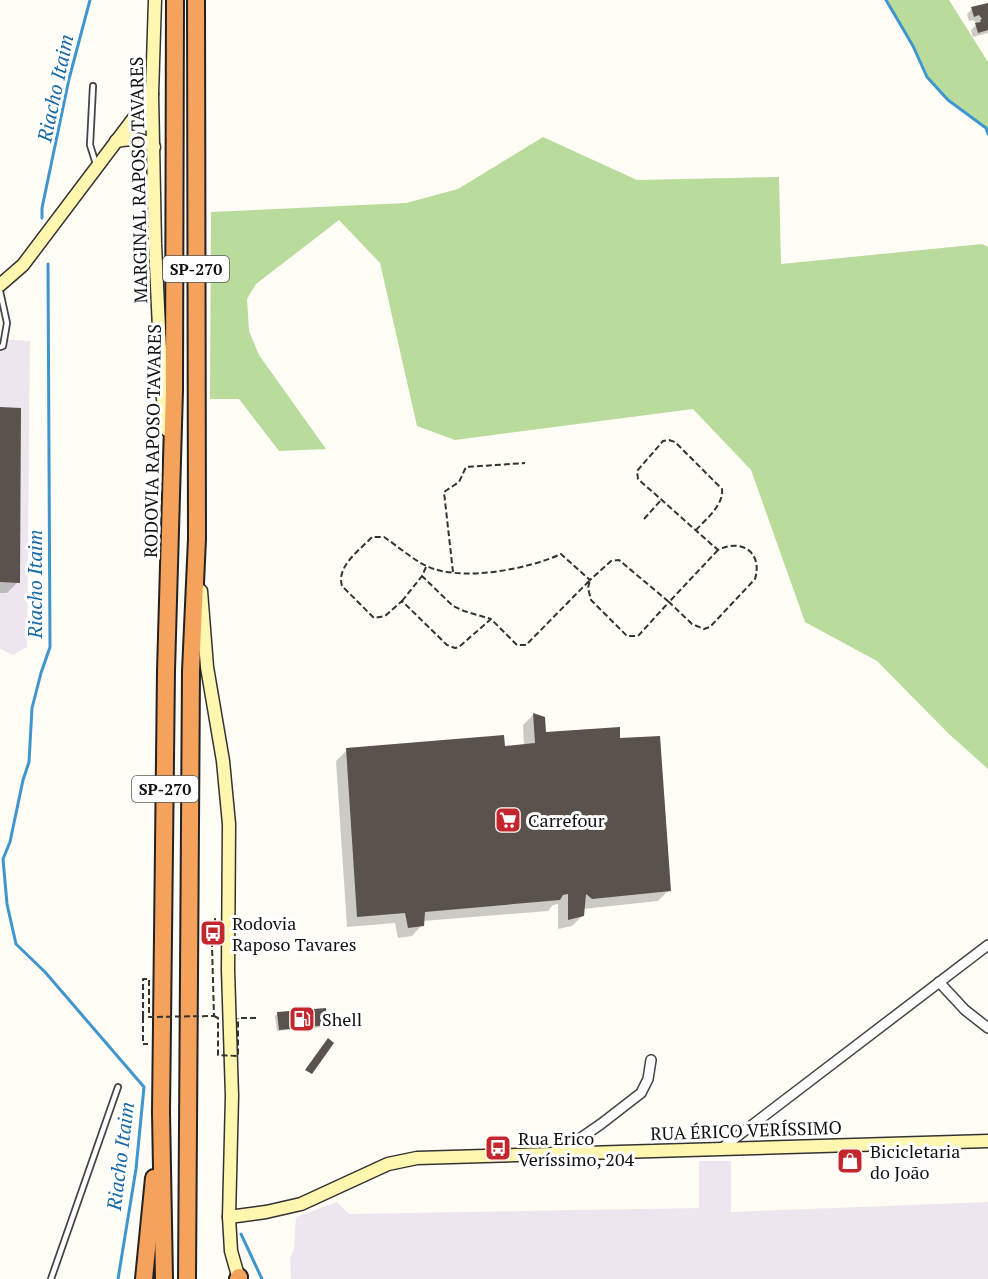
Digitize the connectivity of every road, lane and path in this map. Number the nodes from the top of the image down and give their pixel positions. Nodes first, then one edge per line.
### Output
1 (155, 0) edge
2 (175, 0) edge
3 (196, 0) edge
4 (93, 86) dead end
5 (152, 94) junction
6 (116, 141) junction
7 (154, 147) junction
8 (97, 166) junction
9 (0, 285) edge
10 (0, 291) edge
11 (0, 347) edge
12 (525, 463) dead end
13 (172, 466) junction
14 (662, 500) junction
15 (644, 519) dead end
16 (696, 530) junction
17 (197, 539) junction
18 (718, 550) junction
19 (426, 566) junction
20 (453, 572) junction
21 (422, 576) junction
22 (590, 580) junction
23 (402, 601) junction
24 (669, 603) junction
25 (491, 619) junction
26 (212, 945) dead end
27 (988, 945) edge
28 (939, 982) junction
29 (214, 1016) junction
30 (258, 1018) dead end
31 (988, 1028) edge
32 (162, 1044) junction
33 (651, 1060) dead end
34 (118, 1087) dead end
35 (161, 1112) junction
36 (988, 1141) edge
37 (722, 1148) junction
38 (559, 1153) junction
39 (229, 1217) junction
40 (239, 1278) edge
41 (51, 1279) edge
42 (144, 1279) edge
43 (164, 1279) edge
44 (187, 1279) edge

1 - 5 main road, MARGINAL RAPOSO TAVARES
2 - 13 highway, RODOVIA RAPOSO TAVARES / SP-270
3 - 17 highway, SP-270
4 - 8 lane
5 - 6 main road
5 - 7 main road, MARGINAL RAPOSO TAVARES
6 - 7 main road
6 - 8 main road
7 - 13 main road, MARGINAL RAPOSO TAVARES
8 - 9 main road
10 - 11 lane
12 - 20 path
13 - 32 highway, RODOVIA RAPOSO TAVARES / SP-270
14 - 15 path
14 - 16 path
14 - 16 path
16 - 18 path
17 - 39 main road
17 - 44 highway, SP-270
18 - 24 path
18 - 24 path
19 - 20 path
19 - 21 path
19 - 23 path
20 - 22 path
21 - 23 path
21 - 25 path
22 - 24 path
22 - 24 path
22 - 25 path
23 - 25 path
26 - 29 path, bridge
27 - 28 street
28 - 31 street
28 - 37 street
29 - 30 path, bridge
29 - 32 path, bridge
32 - 35 highway, RODOVIA RAPOSO TAVARES / SP-270
33 - 38 street
34 - 41 lane
35 - 42 highway
35 - 43 highway, RODOVIA RAPOSO TAVARES / SP-270
36 - 37 main road, RUA ÉRICO VERÍSSIMO
37 - 38 main road, RUA ÉRICO VERÍSSIMO
38 - 39 main road, RUA ÉRICO VERÍSSIMO
39 - 40 main road

